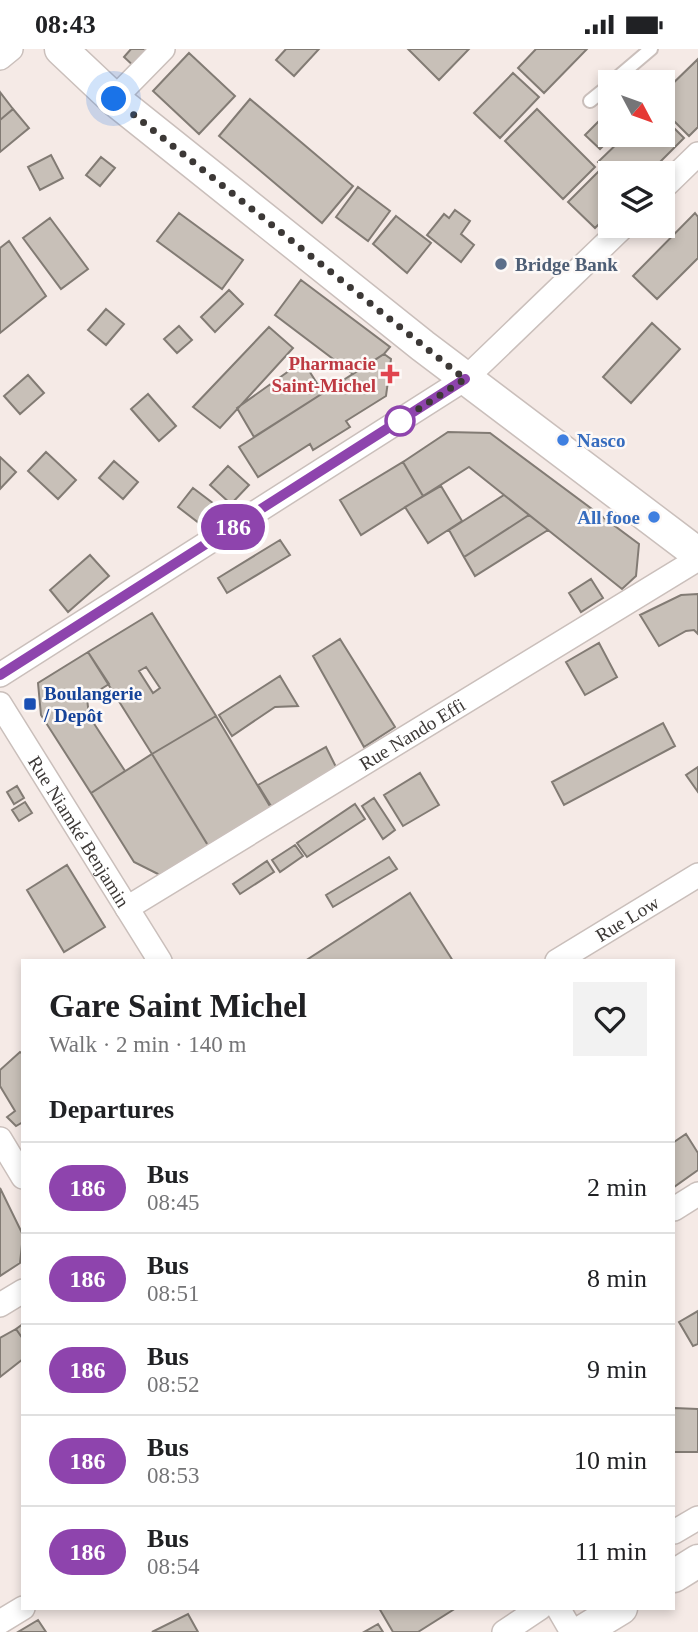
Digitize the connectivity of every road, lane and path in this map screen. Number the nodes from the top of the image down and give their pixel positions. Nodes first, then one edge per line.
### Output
1 (11, 49) edge
2 (61, 49) edge
3 (163, 49) edge
4 (651, 49) edge
5 (0, 58) edge
6 (627, 70) edge
7 (598, 94) edge
8 (114, 99) junction
9 (590, 101) dead end
10 (698, 154) edge
11 (675, 176) edge
12 (612, 238) edge
13 (465, 379) junction
14 (698, 557) edge
15 (0, 675) edge
16 (0, 704) edge
17 (698, 875) edge
18 (127, 908) junction
19 (159, 959) edge
20 (560, 959) edge
21 (0, 1139) edge
22 (21, 1174) edge
23 (698, 1194) edge
24 (675, 1208) edge
25 (21, 1292) edge
26 (0, 1305) edge
27 (698, 1518) edge
28 (675, 1531) edge
29 (698, 1562) edge
30 (675, 1575) edge
31 (21, 1609) edge
32 (537, 1610) edge
33 (559, 1610) edge
34 (618, 1610) edge
35 (0, 1622) edge
36 (504, 1632) edge
37 (572, 1632) edge
38 (582, 1632) edge

1 - 5 street
2 - 8 street
3 - 8 street
4 - 6 lane
7 - 9 lane
8 - 13 street
10 - 11 street
12 - 13 street
13 - 14 street
13 - 15 street
14 - 18 street, Rue Nando Effi
16 - 18 street, Rue Niamké Benjamin
17 - 20 street, Rue Low
18 - 19 street, Rue Niamké Benjamin
21 - 22 street
23 - 24 street
25 - 26 street
27 - 28 street
29 - 30 street
31 - 35 street
32 - 36 street
33 - 37 street
34 - 38 street

